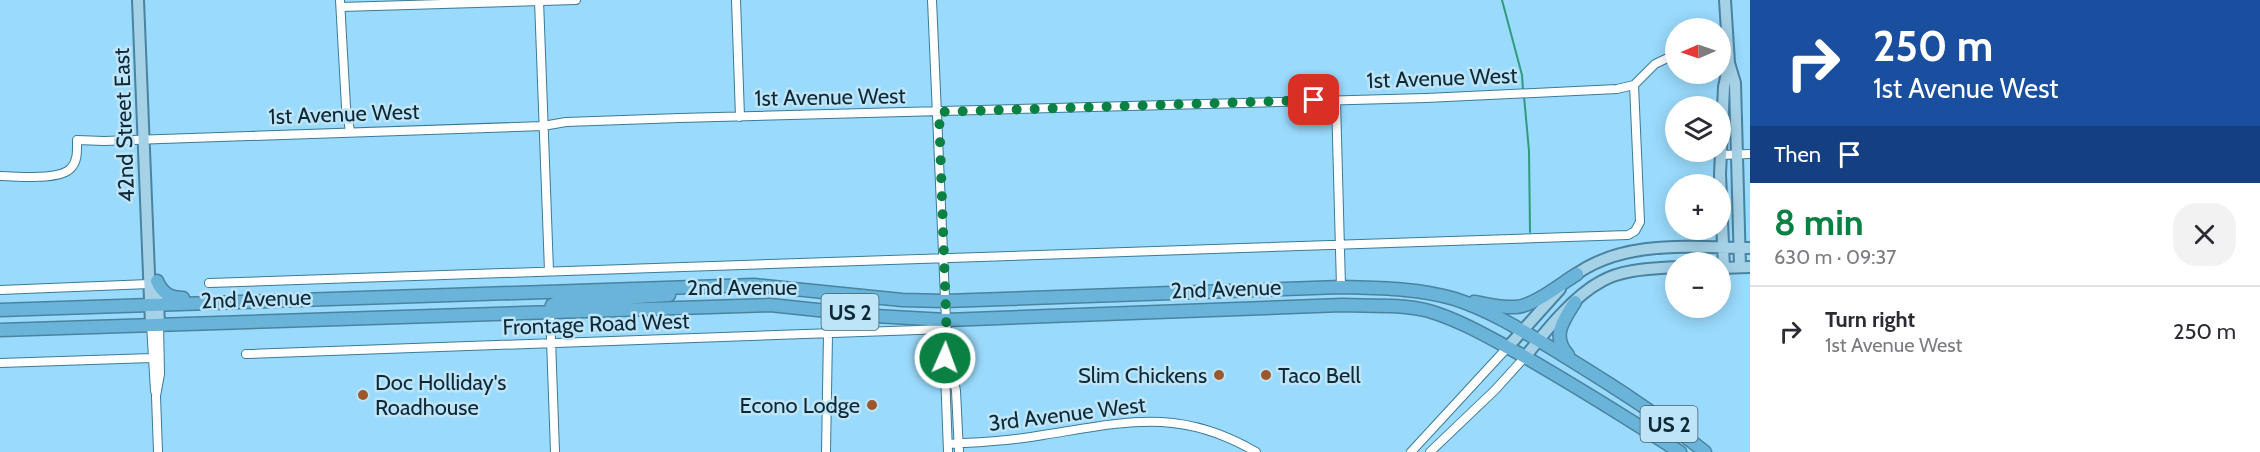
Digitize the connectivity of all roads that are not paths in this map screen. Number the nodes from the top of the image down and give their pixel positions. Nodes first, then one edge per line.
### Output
1 (138, 0) edge
2 (576, 0) edge
3 (736, 0) edge
4 (932, 0) edge
5 (1725, 0) edge
6 (539, 1) edge
7 (340, 3) edge
8 (1725, 18) edge
9 (1665, 59) edge
10 (1731, 69) edge
11 (1634, 86) junction
12 (1336, 100) junction
13 (939, 112) junction
14 (740, 117) junction
15 (543, 126) junction
16 (350, 131) junction
17 (144, 139) junction
18 (1750, 154) edge
19 (1731, 155) edge
20 (1737, 155) junction
21 (1720, 162) edge
22 (0, 176) edge
23 (1739, 217) junction
24 (1750, 236) edge
25 (1339, 245) junction
26 (1723, 248) junction
27 (1745, 248) edge
28 (1723, 252) edge
29 (944, 258) junction
30 (1745, 267) edge
31 (1665, 268) edge
32 (549, 271) junction
33 (1577, 274) junction
34 (153, 283) junction
35 (209, 283) dead end
36 (787, 287) junction
37 (1341, 288) junction
38 (0, 290) edge
39 (1455, 299) junction
40 (298, 300) junction
41 (945, 301) junction
42 (1575, 302) junction
43 (154, 305) junction
44 (0, 310) edge
45 (550, 311) junction
46 (155, 324) junction
47 (946, 324) junction
48 (0, 330) edge
49 (1522, 331) junction
50 (828, 334) junction
51 (1538, 340) junction
52 (551, 344) junction
53 (947, 344) junction
54 (1507, 348) junction
55 (246, 354) dead end
56 (1525, 357) junction
57 (152, 358) junction
58 (0, 363) edge
59 (1586, 369) junction
60 (156, 396) junction
61 (948, 448) edge
62 (959, 448) edge
63 (158, 452) edge
64 (555, 452) edge
65 (826, 452) edge
66 (1256, 452) edge
67 (1411, 452) edge
68 (1430, 452) edge
69 (1680, 452) edge
70 (1705, 452) edge

1 - 17 main road, 42nd Street East
2 - 6 street
3 - 14 street
4 - 13 street
5 - 8 main road
6 - 7 street
6 - 15 street
7 - 16 street
9 - 11 street
10 - 20 main road
11 - 12 street, 1st Avenue West
11 - 25 street
12 - 13 street, 1st Avenue West
12 - 25 street
13 - 14 street, 1st Avenue West
13 - 29 street
14 - 15 street, 1st Avenue West
15 - 16 street, 1st Avenue West
15 - 32 street
16 - 17 street, 1st Avenue West
17 - 22 street, 1st Avenue West
17 - 34 main road, 42nd Street East
18 - 20 street
19 - 20 street
20 - 23 main road
21 - 26 main road
23 - 24 main road
23 - 27 main road
25 - 29 street
25 - 37 street
26 - 27 main road
26 - 28 main road
26 - 33 main road
27 - 30 main road
29 - 32 street
29 - 41 street
31 - 42 main road
32 - 35 street
33 - 39 highway
33 - 49 main road
34 - 38 street
34 - 40 highway
34 - 43 main road, 42nd Street East
36 - 40 highway, 2nd Avenue / US 2
36 - 41 highway, 2nd Avenue / US 2
36 - 45 highway
37 - 39 highway, 2nd Avenue / US 2
37 - 41 highway, 2nd Avenue / US 2
39 - 49 highway, 2nd Avenue / US 2
40 - 43 highway, 2nd Avenue / US 2
41 - 47 street
42 - 51 main road
42 - 59 highway
43 - 44 highway, 2nd Avenue / US 2
43 - 46 main road, 42nd Street East
45 - 46 highway, 2nd Avenue / US 2
45 - 47 highway, 2nd Avenue / US 2
45 - 52 street
46 - 48 highway, 2nd Avenue / US 2
46 - 57 street
46 - 60 street
47 - 50 street, Frontage Road West
47 - 53 street
47 - 54 highway, 2nd Avenue / US 2
49 - 51 highway, 2nd Avenue / US 2
49 - 54 main road
50 - 52 street, Frontage Road West
50 - 65 street
51 - 56 main road
51 - 59 highway, 2nd Avenue / US 2
52 - 55 street, Frontage Road West
52 - 64 street
53 - 61 street
53 - 62 street
54 - 56 highway, 2nd Avenue / US 2
54 - 67 street
56 - 68 street
56 - 69 highway, 2nd Avenue / US 2
57 - 58 street
57 - 60 street
59 - 70 highway, 2nd Avenue / US 2
60 - 63 street
61 - 62 street, 3rd Avenue West
62 - 66 street, 3rd Avenue West

